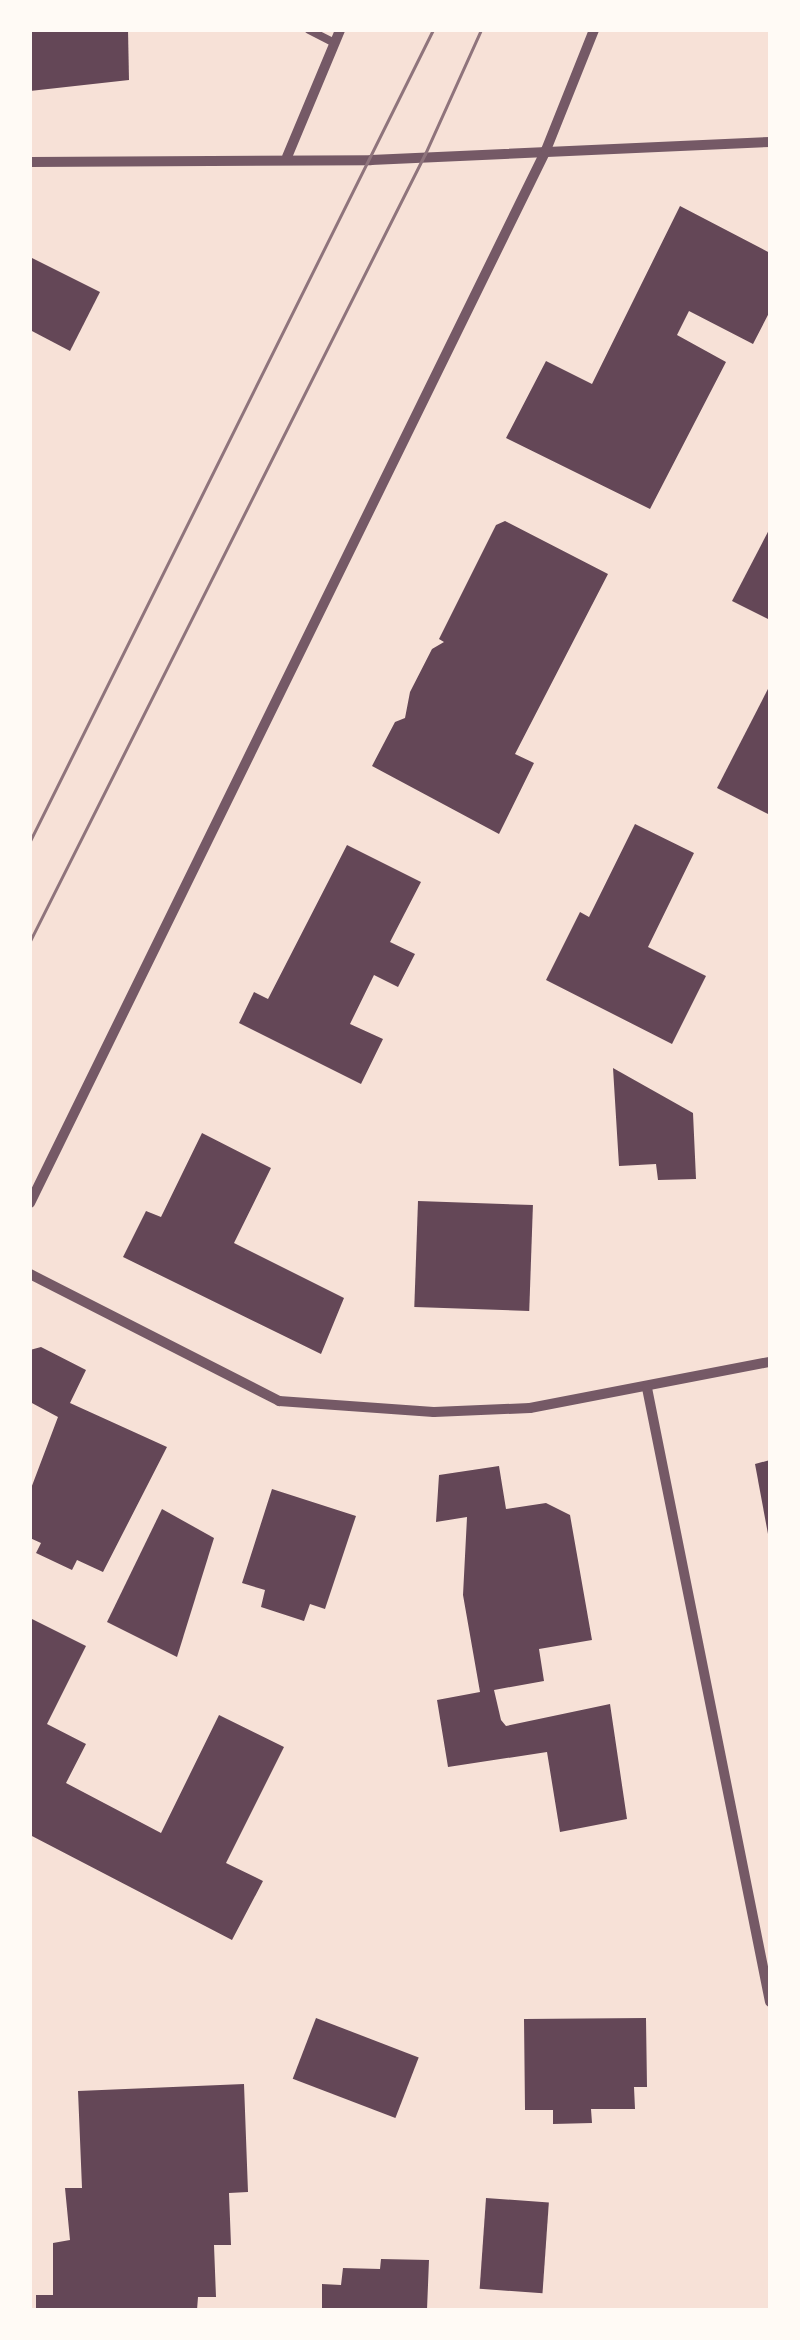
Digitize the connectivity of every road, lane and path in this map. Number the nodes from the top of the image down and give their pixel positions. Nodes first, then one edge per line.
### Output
1 (309, 30) edge
2 (340, 30) edge
3 (594, 30) edge
4 (335, 43) junction
5 (770, 142) edge
6 (546, 150) junction
7 (287, 157) junction
8 (30, 162) edge
9 (30, 1202) edge
10 (30, 1274) edge
11 (770, 1362) edge
12 (647, 1388) junction
13 (770, 2002) edge

1 - 4 lane
2 - 4 street
3 - 6 street
4 - 7 street
5 - 6 street
6 - 7 street
6 - 9 street
7 - 8 street
10 - 12 street
11 - 12 street
12 - 13 street

